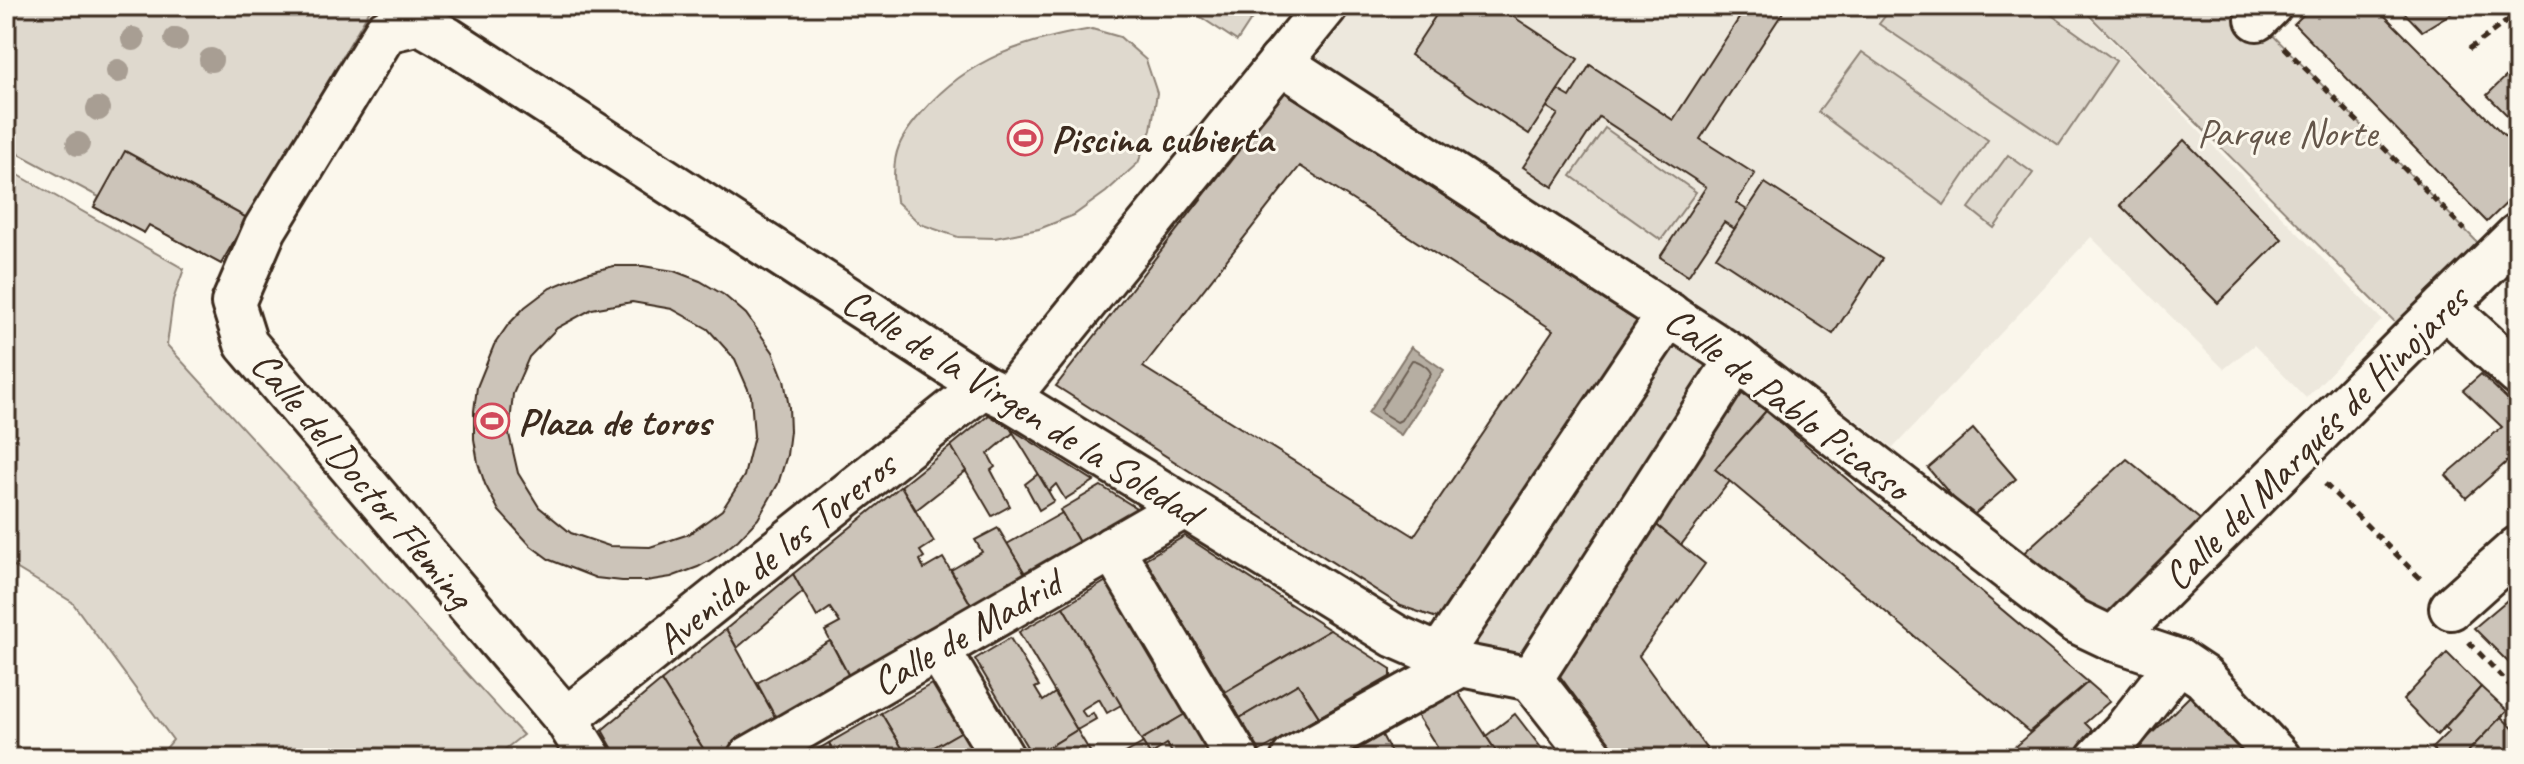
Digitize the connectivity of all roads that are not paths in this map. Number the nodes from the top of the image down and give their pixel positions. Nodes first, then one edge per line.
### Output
1 (1326, 6) edge
2 (448, 39) joint
3 (1280, 62) junction
4 (2506, 247) edge
5 (2445, 307) junction
6 (1669, 314) junction
7 (1737, 359) junction
8 (2518, 374) edge
9 (996, 392) junction
10 (1184, 507) junction
11 (1112, 548) junction
12 (2518, 548) edge
13 (2451, 608) dead end
14 (2113, 639) junction
15 (938, 649) junction
16 (1451, 660) junction
17 (2179, 661) junction
18 (1531, 679) junction
19 (566, 719) junction
20 (590, 758) edge
21 (749, 758) edge
22 (1003, 758) edge
23 (1237, 758) edge
24 (1293, 758) edge
25 (1593, 758) edge
26 (2098, 758) edge
27 (2279, 758) edge

1 - 3 street, Avenida de los Toreros
2 - 9 street, Calle de la Virgen de la Soledad
2 - 19 street, Calle del Doctor Fleming
3 - 6 street, Calle de Pablo Picasso
3 - 9 street, Avenida de los Toreros
4 - 5 street, Calle del Marqués de Hinojares
5 - 8 street
5 - 14 street, Calle del Marqués de Hinojares
6 - 7 street, Calle de Pablo Picasso
6 - 16 street
7 - 14 street, Calle de Pablo Picasso
7 - 18 street
9 - 10 street, Calle de la Virgen de la Soledad
9 - 19 street, Avenida de los Toreros
10 - 11 street, Calle de Madrid
10 - 16 street, Calle de la Virgen de la Soledad
11 - 15 street, Calle de Madrid
11 - 23 street
12 - 13 street
14 - 17 street, Calle de Pablo Picasso
15 - 21 street, Calle de Madrid
15 - 22 street
16 - 18 street, Calle de la Virgen de la Soledad
16 - 24 street
17 - 26 street
17 - 27 street, Calle de Pablo Picasso
18 - 25 street
19 - 20 street, Calle del Doctor Fleming

